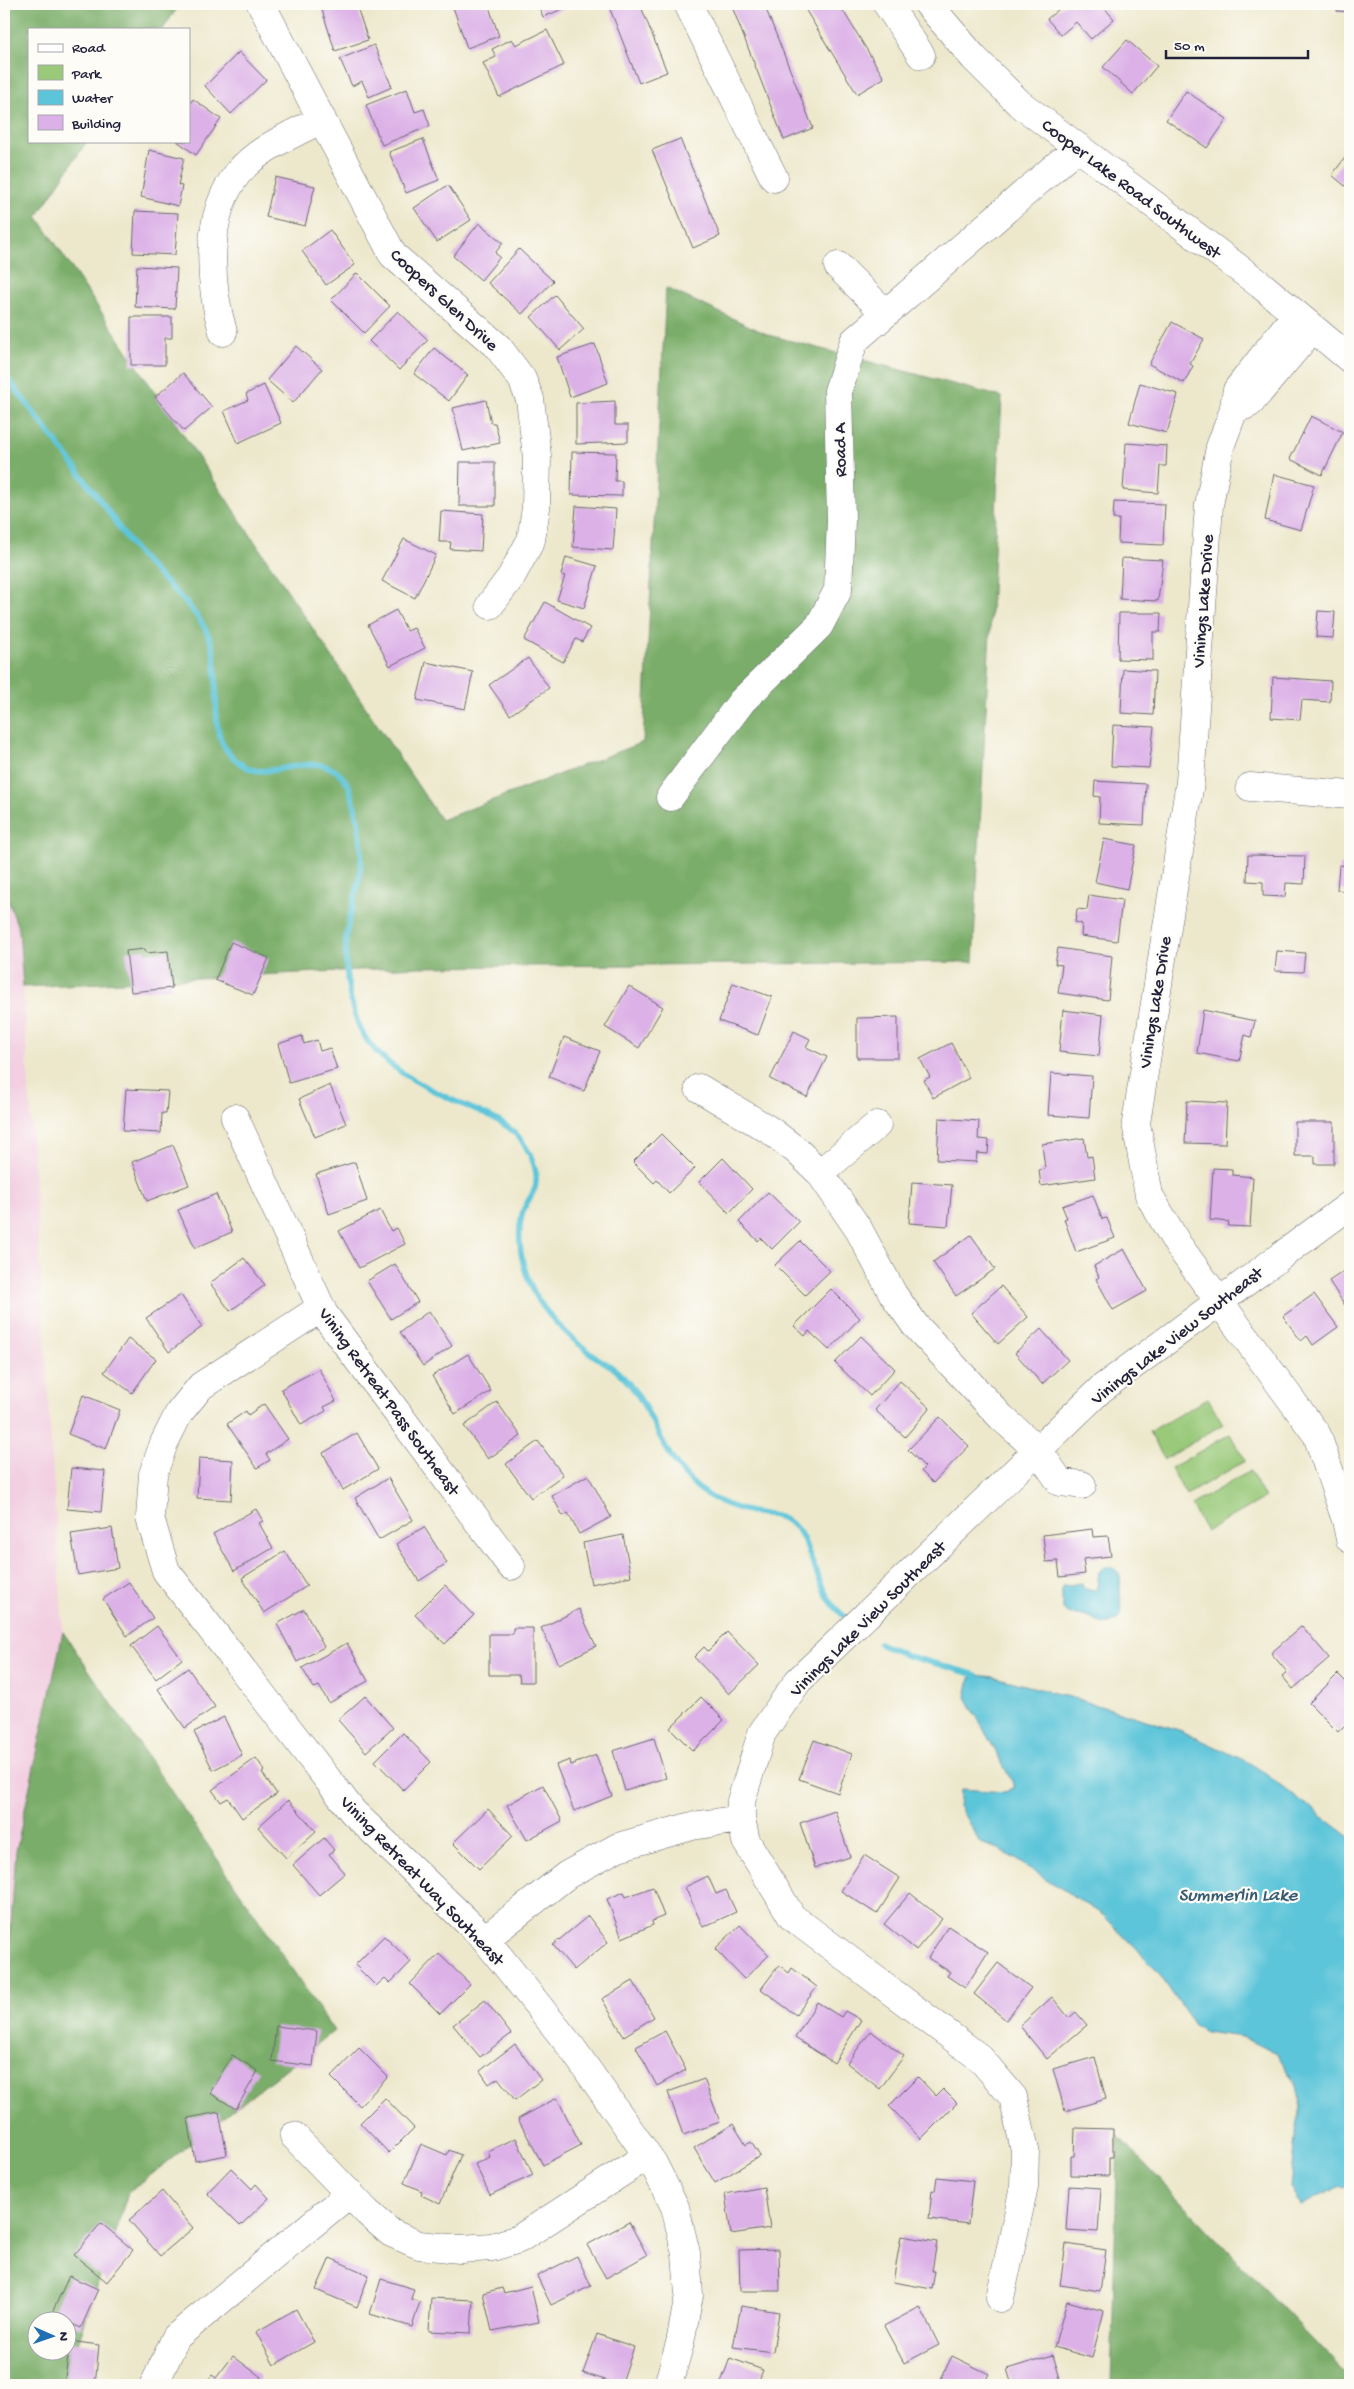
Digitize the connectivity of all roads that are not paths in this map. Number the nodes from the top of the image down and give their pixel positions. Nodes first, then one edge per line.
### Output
1 (261, 4) edge
2 (688, 4) edge
3 (886, 4) edge
4 (928, 4) edge
5 (921, 55) dead end
6 (322, 119) junction
7 (1078, 147) junction
8 (774, 178) dead end
9 (838, 266) dead end
10 (886, 313) junction
11 (1304, 321) junction
12 (223, 332) dead end
13 (1346, 356) edge
14 (1269, 381) junction
15 (1233, 412) junction
16 (490, 604) dead end
17 (1250, 786) dead end
18 (1350, 795) edge
19 (670, 797) dead end
20 (699, 1088) dead end
21 (235, 1118) dead end
22 (877, 1125) dead end
23 (820, 1173) junction
24 (1350, 1205) edge
25 (1219, 1301) junction
26 (321, 1308) junction
27 (1038, 1450) junction
28 (1082, 1485) dead end
29 (1345, 1501) edge
30 (1350, 1539) edge
31 (511, 1566) dead end
32 (740, 1819) junction
33 (485, 1938) junction
34 (294, 2136) dead end
35 (647, 2156) junction
36 (350, 2193) junction
37 (1000, 2298) dead end
38 (154, 2385) edge
39 (668, 2385) edge

1 - 6 street, Coopers Glen Drive
2 - 8 street
3 - 5 street
4 - 7 street, Cooper Lake Road Southwest
6 - 12 street
6 - 16 street, Coopers Glen Drive
7 - 10 street, Road A
7 - 11 street, Cooper Lake Road Southwest
9 - 10 street
10 - 19 street, Road A
11 - 13 street, Cooper Lake Road Southwest
11 - 14 street
11 - 15 street, Vinings Lake Drive
13 - 14 street
14 - 15 street
15 - 25 street, Vinings Lake Drive
17 - 18 street
20 - 23 street
21 - 26 street, Vining Retreat Pass Southeast
22 - 23 street
23 - 27 street
24 - 25 street, Vinings Lake View Southeast
25 - 27 street, Vinings Lake View Southeast
25 - 29 street, Vinings Lake Drive
26 - 31 street, Vining Retreat Pass Southeast
26 - 33 street, Vining Retreat Way Southeast
27 - 28 street
27 - 32 street, Vinings Lake View Southeast
29 - 30 street, Vinings Lake Drive
32 - 33 street
32 - 37 street, Vinings Lake View Southeast
33 - 35 street, Vining Retreat Way Southeast
34 - 36 street
35 - 36 street
35 - 39 street, Vining Retreat Way Southeast
36 - 38 street

